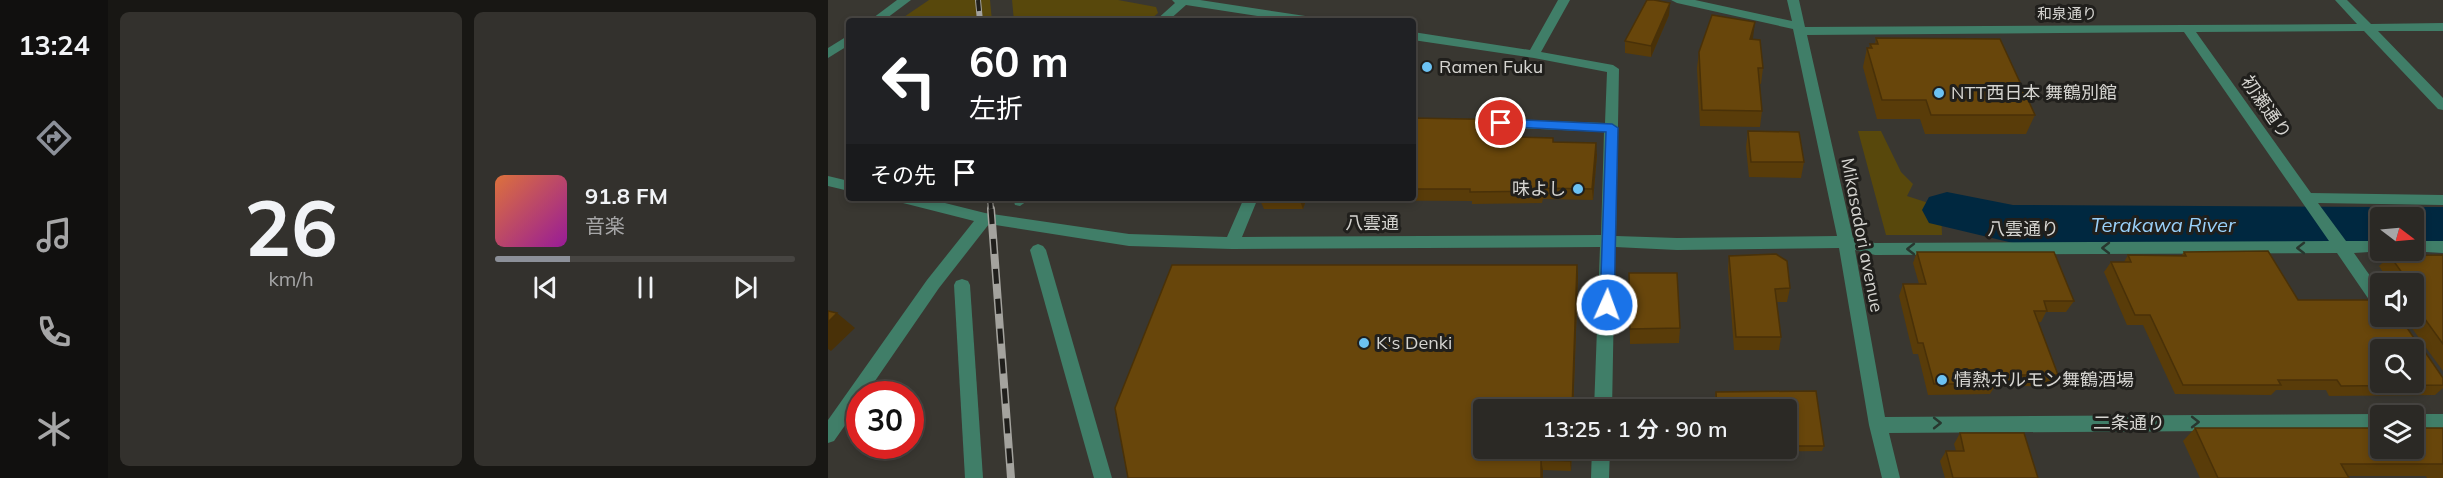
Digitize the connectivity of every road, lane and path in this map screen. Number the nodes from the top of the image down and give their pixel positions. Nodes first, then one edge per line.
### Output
1 (905, 0) edge
2 (1182, 0) edge
3 (1564, 0) edge
4 (1677, 0) edge
5 (1793, 0) edge
6 (2341, 0) edge
7 (879, 18) edge
8 (1164, 18) edge
9 (1293, 18) edge
10 (2443, 27) edge
11 (1798, 28) junction
12 (2187, 28) junction
13 (2367, 28) junction
14 (1416, 36) edge
15 (1534, 54) junction
16 (2443, 106) edge
17 (1483, 122) edge
18 (1612, 128) junction
19 (828, 181) edge
20 (846, 185) edge
21 (2443, 200) edge
22 (915, 201) edge
23 (1250, 201) edge
24 (2311, 203) junction
25 (985, 218) junction
26 (1609, 241) junction
27 (1846, 242) junction
28 (2339, 242) junction
29 (1232, 243) junction
30 (2370, 247) edge
31 (2424, 247) edge
32 (2443, 247) edge
33 (1038, 250) dead end
34 (962, 285) dead end
35 (2370, 287) edge
36 (1603, 399) edge
37 (2370, 422) edge
38 (2424, 422) edge
39 (2443, 422) edge
40 (1878, 425) junction
41 (828, 435) edge
42 (1601, 459) edge
43 (974, 478) edge
44 (1103, 478) edge
45 (1600, 478) edge
46 (1891, 478) edge

1 - 7 street
2 - 8 street
2 - 9 street
3 - 15 street
4 - 11 street, 和泉通り
5 - 11 street, Mikasadori avenue
6 - 13 street
10 - 13 street, 和泉通り
11 - 12 street, 和泉通り
11 - 27 street, Mikasadori avenue
12 - 13 street, 和泉通り
12 - 24 street, 初瀬通り
13 - 16 street
14 - 15 street
15 - 18 street
17 - 18 street
18 - 26 street
19 - 20 street
21 - 24 street
22 - 25 street, 八雲通
23 - 29 street
24 - 28 street, 初瀬通り
25 - 29 street, 八雲通
25 - 41 street
26 - 27 street, 八雲通
26 - 29 street, 八雲通
26 - 36 street
28 -> 27 street, 八雲通り
27 - 40 street, Mikasadori avenue
28 - 30 street, 八雲通り
28 - 35 street, 初瀬通り
31 - 32 street
33 - 44 street
34 - 43 street
40 -> 37 street, 二条通り
38 - 39 street
40 - 46 street, Mikasadori avenue
42 - 45 street

